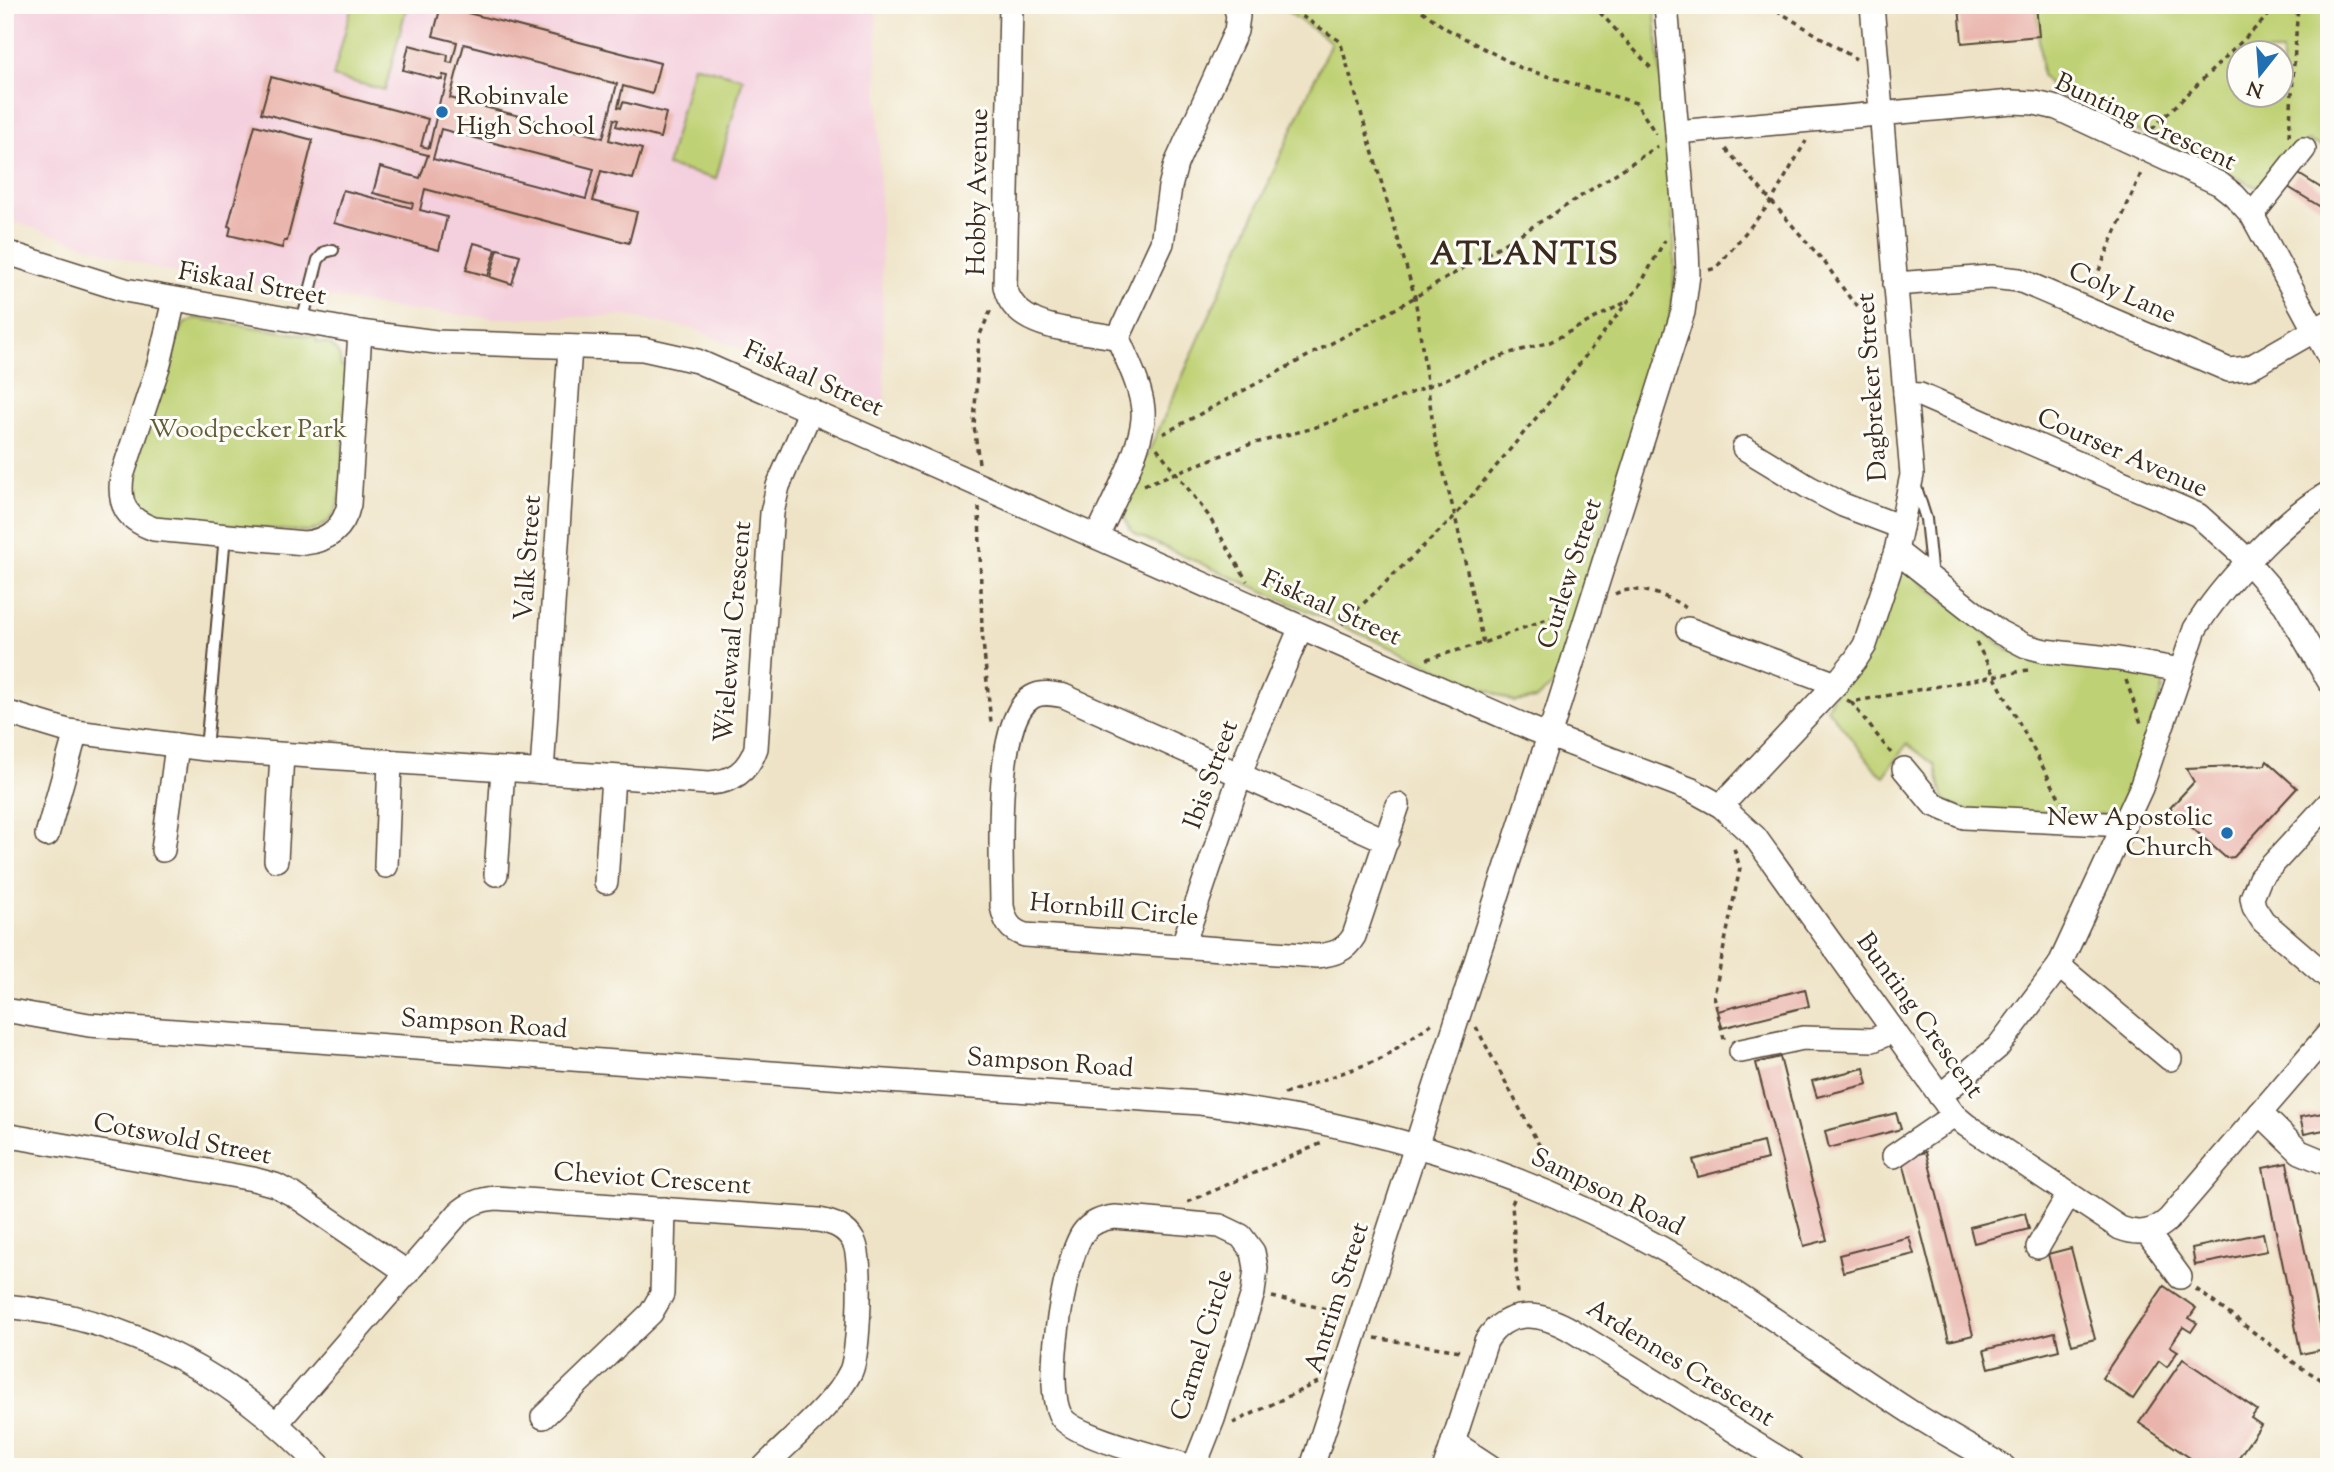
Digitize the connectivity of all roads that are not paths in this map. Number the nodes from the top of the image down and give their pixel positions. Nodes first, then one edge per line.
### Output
1 (1011, 5) edge
2 (1235, 5) edge
3 (1666, 5) edge
4 (1872, 5) edge
5 (1880, 112) junction
6 (1677, 132) junction
7 (2296, 144) road end
8 (2252, 215) junction
9 (333, 250) dead end
10 (5, 252) edge
11 (1895, 284) junction
12 (174, 300) junction
13 (302, 322) junction
14 (2322, 327) edge
15 (360, 332) junction
16 (1118, 338) junction
17 (570, 347) junction
18 (2329, 357) edge
19 (1905, 394) junction
20 (811, 410) junction
21 (1744, 448) dead end
22 (1912, 475) junction
23 (2329, 493) edge
24 (1901, 527) junction
25 (225, 535) junction
26 (1097, 537) junction
27 (1896, 551) junction
28 (2248, 563) junction
29 (1932, 578) junction
30 (1301, 627) junction
31 (1688, 629) road end
32 (2180, 670) junction
33 (2329, 681) edge
34 (1836, 684) junction
35 (5, 712) edge
36 (76, 732) junction
37 (1549, 736) junction
38 (177, 746) junction
39 (206, 749) junction
40 (282, 755) junction
41 (390, 762) junction
42 (503, 769) junction
43 (1904, 769) road end
44 (542, 772) junction
45 (1240, 776) junction
46 (613, 777) junction
47 (2329, 803) edge
48 (1398, 805) dead end
49 (1721, 806) junction
50 (2125, 825) junction
51 (47, 835) dead end
52 (1387, 841) junction
53 (163, 850) dead end
54 (276, 860) dead end
55 (386, 866) dead end
56 (496, 874) dead end
57 (606, 882) dead end
58 (1183, 945) junction
59 (2059, 966) junction
60 (2329, 978) edge
61 (5, 1010) edge
62 (1893, 1031) junction
63 (2329, 1033) edge
64 (1741, 1051) road end
65 (2170, 1059) dead end
66 (1940, 1096) junction
67 (2260, 1113) junction
68 (1954, 1115) junction
69 (5, 1135) edge
70 (1416, 1145) junction
71 (1895, 1156) dead end
72 (2329, 1164) edge
73 (2069, 1194) junction
74 (664, 1209) junction
75 (2147, 1232) junction
76 (2038, 1247) dead end
77 (408, 1273) junction
78 (2180, 1277) road end
79 (5, 1306) edge
80 (542, 1417) dead end
81 (277, 1423) junction
82 (1453, 1442) junction
83 (321, 1467) edge
84 (764, 1467) edge
85 (1193, 1467) edge
86 (1311, 1467) edge
87 (1446, 1467) edge
88 (1492, 1467) edge
89 (1793, 1467) edge
90 (2004, 1467) edge

1 - 16 street, Hobby Avenue
2 - 16 street
3 - 6 street, Curlew Street
4 - 5 street, Dagbreker Street
5 - 6 street, Bunting Crescent
5 - 8 street, Bunting Crescent
5 - 11 street, Dagbreker Street
6 - 37 street, Curlew Street
7 - 8 street
8 - 14 street, Bunting Crescent
9 - 13 lane
10 - 12 street, Fiskaal Street
11 - 14 street, Coly Lane
11 - 19 street, Dagbreker Street
12 - 13 street, Fiskaal Street
12 - 25 street
13 - 15 street, Fiskaal Street
14 - 18 street, Bunting Crescent
15 - 17 street, Fiskaal Street
15 - 25 street
16 - 26 street
17 - 20 street, Fiskaal Street
17 - 44 street, Valk Street
19 - 22 street, Dagbreker Street
19 - 28 street, Courser Avenue
20 - 26 street, Fiskaal Street
20 - 46 street, Wielewaal Crescent
21 - 24 street
22 - 24 street, Dagbreker Street
22 - 29 lane
23 - 28 street
24 - 27 street, Dagbreker Street
25 - 39 lane
26 - 30 street, Fiskaal Street
27 - 29 street
27 - 34 street, Dagbreker Street
28 - 32 street
28 - 33 street, Courser Avenue
29 - 32 street
30 - 37 street, Fiskaal Street
30 - 45 street, Ibis Street
31 - 34 street
32 - 50 street
34 - 49 street, Dagbreker Street
35 - 36 street, Wielewaal Crescent
36 - 38 street, Wielewaal Crescent
36 - 51 street
37 - 49 street, Bunting Crescent
37 - 70 street, Curlew Street
38 - 39 street, Wielewaal Crescent
38 - 53 street
39 - 40 street, Wielewaal Crescent
40 - 41 street, Wielewaal Crescent
40 - 54 street
41 - 42 street, Wielewaal Crescent
41 - 55 street
42 - 44 street, Wielewaal Crescent
42 - 56 street
43 - 50 street
44 - 46 street, Wielewaal Crescent
45 - 52 street, Hornbill Circle
45 - 58 street, Ibis Street
45 - 58 street, Hornbill Circle
46 - 57 street
47 - 60 street
48 - 52 street, Hornbill Circle
49 - 62 street, Bunting Crescent
50 - 59 street
52 - 58 street, Hornbill Circle
59 - 65 street
59 - 66 street
61 - 70 street, Sampson Road
62 - 64 street
62 - 66 street, Bunting Crescent
63 - 67 street
66 - 68 street, Bunting Crescent
67 - 72 street
67 - 75 street
68 - 71 street
68 - 73 street, Bunting Crescent
69 - 77 street, Cotswold Street
70 - 86 street, Antrim Street
70 - 90 street, Sampson Road
73 - 75 street, Bunting Crescent
73 - 76 street
74 - 77 street, Cheviot Crescent
74 - 80 street
74 - 84 street, Cheviot Crescent
75 - 78 street
77 - 81 street, Cheviot Crescent
79 - 81 street
81 - 83 street
82 - 87 street
82 - 88 street
82 - 89 street, Ardennes Crescent
85 - 85 street, Carmel Circle

